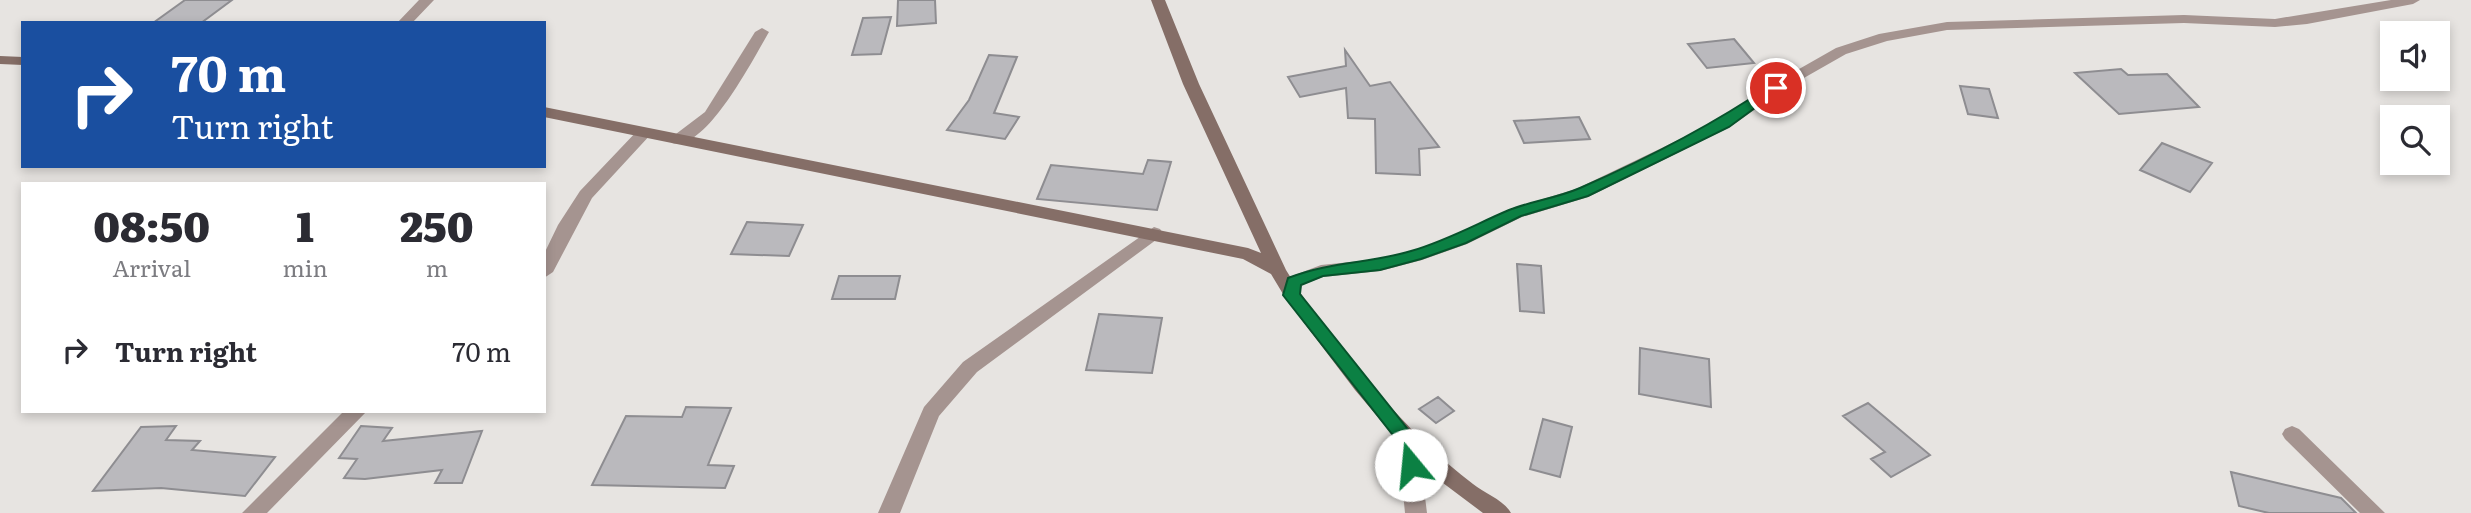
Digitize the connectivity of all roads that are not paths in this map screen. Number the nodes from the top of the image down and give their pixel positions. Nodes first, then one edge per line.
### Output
1 (427, 0) edge
2 (1158, 0) edge
3 (2413, 0) edge
4 (406, 21) edge
5 (762, 32) dead end
6 (0, 60) edge
7 (21, 61) edge
8 (546, 111) edge
9 (643, 133) junction
10 (678, 140) junction
11 (1154, 233) junction
12 (546, 268) edge
13 (1277, 270) junction
14 (1292, 295) junction
15 (355, 413) edge
16 (2292, 434) dead end
17 (1408, 442) junction
18 (253, 513) edge
19 (889, 513) edge
20 (1416, 513) edge
21 (1500, 513) edge
22 (2374, 513) edge

1 - 4 street
2 - 13 main road
3 - 14 street
5 - 10 street
6 - 7 main road
8 - 9 main road
9 - 10 main road
9 - 12 street
10 - 11 main road
11 - 13 main road
11 - 19 street
13 - 14 main road
14 - 17 main road
15 - 18 street
16 - 22 street
17 - 20 street
17 - 21 main road

